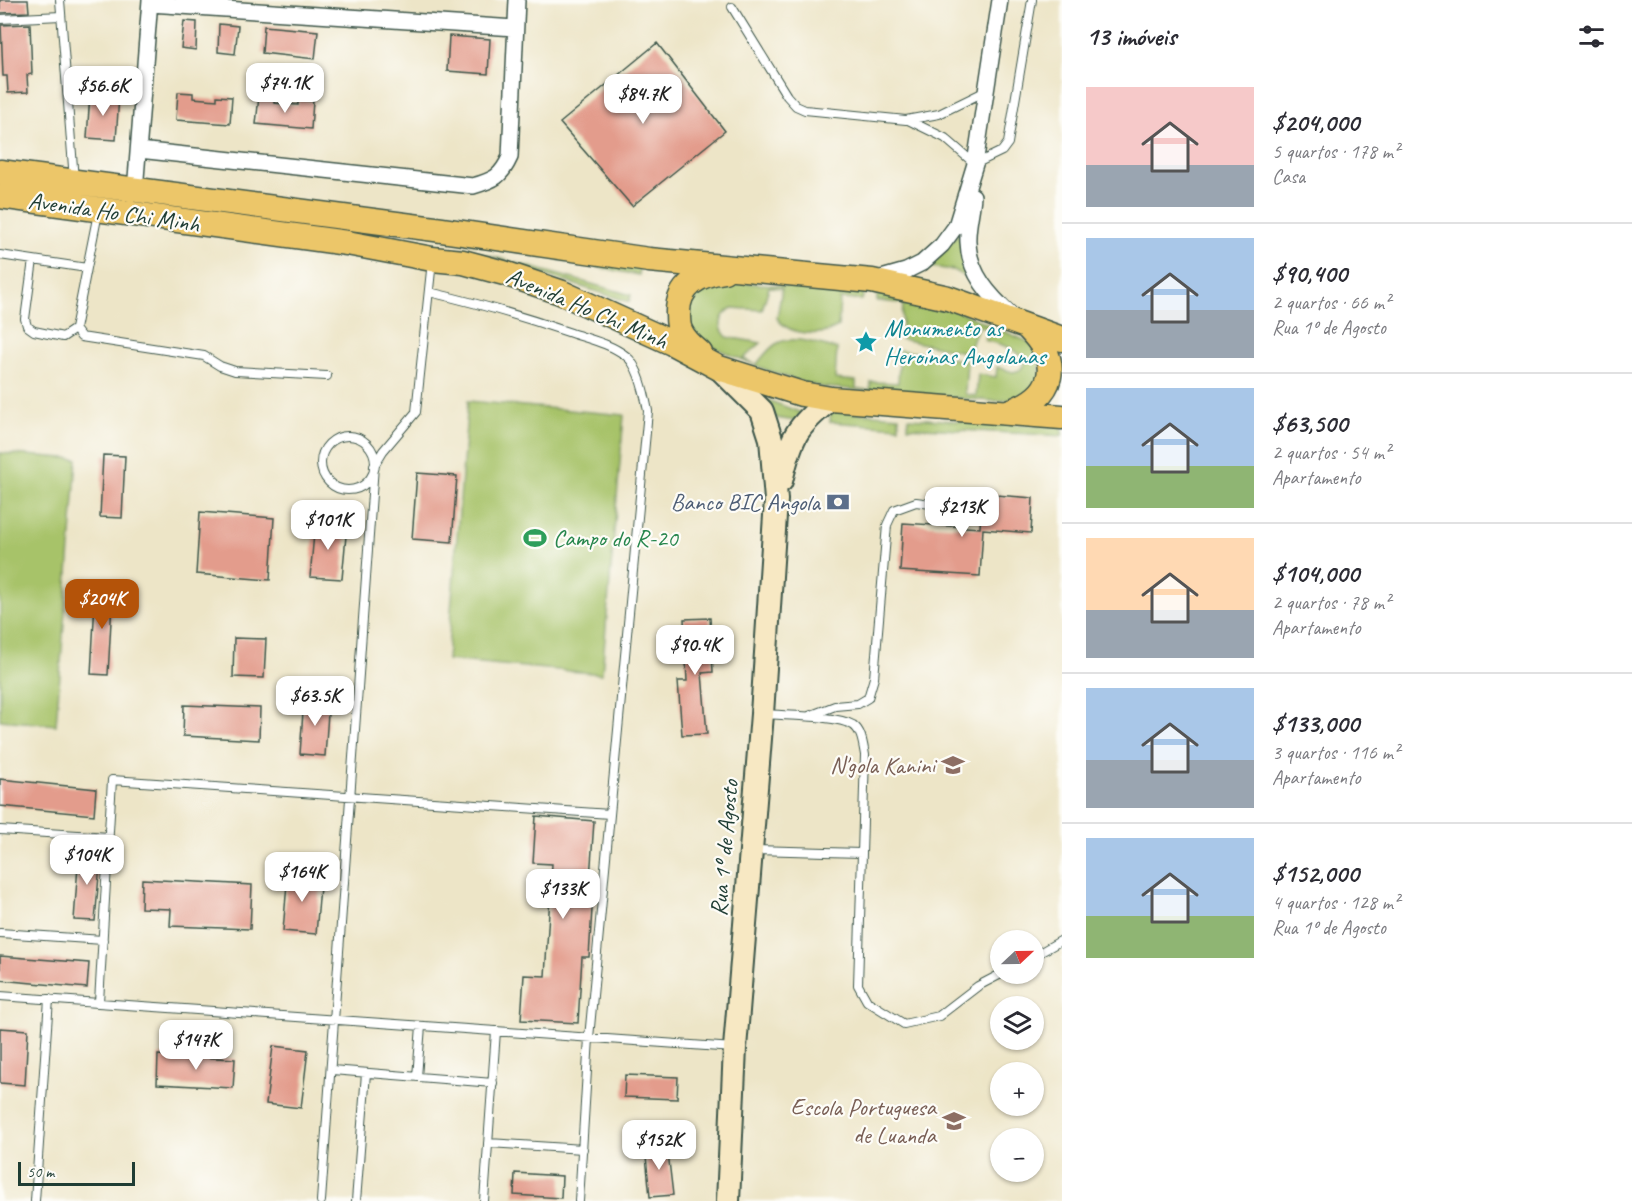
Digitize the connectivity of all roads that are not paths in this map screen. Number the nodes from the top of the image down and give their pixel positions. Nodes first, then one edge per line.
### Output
1 (60, 0) edge
2 (516, 0) edge
3 (1000, 0) edge
4 (1032, 0) edge
5 (150, 2) edge
6 (732, 6) dead end
7 (61, 16) junction
8 (0, 19) edge
9 (515, 28) junction
10 (987, 90) junction
11 (906, 120) junction
12 (139, 150) junction
13 (975, 165) junction
14 (0, 172) edge
15 (74, 181) junction
16 (135, 191) junction
17 (0, 196) edge
18 (100, 209) junction
19 (0, 255) edge
20 (432, 259) junction
21 (33, 260) junction
22 (87, 268) junction
23 (738, 269) junction
24 (872, 281) junction
25 (429, 292) junction
26 (1019, 322) junction
27 (75, 329) junction
28 (1062, 339) edge
29 (719, 368) junction
30 (327, 376) dead end
31 (831, 399) junction
32 (1006, 413) junction
33 (1062, 417) edge
34 (375, 466) junction
35 (776, 500) junction
36 (967, 509) dead end
37 (762, 714) junction
38 (805, 717) junction
39 (351, 795) junction
40 (610, 813) junction
41 (0, 830) edge
42 (109, 837) junction
43 (751, 850) junction
44 (861, 854) junction
45 (0, 933) edge
46 (103, 940) junction
47 (1062, 940) edge
48 (1044, 950) edge
49 (990, 980) edge
50 (0, 996) edge
51 (49, 999) junction
52 (99, 1002) junction
53 (335, 1020) junction
54 (421, 1026) junction
55 (496, 1031) junction
56 (589, 1038) junction
57 (735, 1048) junction
58 (332, 1070) junction
59 (366, 1073) junction
60 (417, 1077) junction
61 (493, 1083) junction
62 (488, 1143) junction
63 (583, 1149) junction
64 (35, 1201) edge
65 (321, 1201) edge
66 (356, 1201) edge
67 (484, 1201) edge
68 (579, 1201) edge
69 (728, 1201) edge

1 - 7 lane
2 - 9 street
3 - 10 street
4 - 13 lane
5 - 9 street
5 - 12 street
6 - 11 lane
7 - 8 lane
7 - 15 lane
9 - 12 street
10 - 11 lane
10 - 13 street
11 - 13 lane
12 - 16 street
13 - 24 street
13 - 26 street
14 - 15 main road, Avenida Ho Chi Minh
15 - 16 main road, Avenida Ho Chi Minh
16 - 23 main road, Avenida Ho Chi Minh
17 - 18 main road, Avenida Ho Chi Minh
18 - 20 main road, Avenida Ho Chi Minh
18 - 22 lane
19 - 21 lane
20 - 25 lane
20 - 29 main road, Avenida Ho Chi Minh
21 - 22 lane
21 - 27 lane
22 - 27 lane
23 - 24 main road, Avenida Ho Chi Minh
23 - 29 main road
24 - 26 main road, Avenida Ho Chi Minh
25 - 34 lane
25 - 40 lane
26 - 28 main road, Avenida Ho Chi Minh
26 - 32 main road
27 - 30 lane
29 - 31 main road, Avenida Ho Chi Minh
29 - 35 main road
31 - 32 main road, Avenida Ho Chi Minh
31 - 35 main road
32 - 33 main road, Avenida Ho Chi Minh
34 - 34 lane
34 - 39 lane
35 - 37 main road, Rua 1º de Agosto
36 - 38 lane
37 - 38 lane
37 - 43 main road, Rua 1º de Agosto
38 - 44 lane
39 - 40 lane
39 - 42 lane
39 - 53 lane
40 - 56 lane
41 - 42 lane
42 - 46 lane
43 - 44 lane
43 - 57 main road, Rua 1º de Agosto
44 - 49 lane
45 - 46 lane
46 - 52 lane
47 - 48 lane
50 - 51 lane
51 - 52 lane
51 - 64 lane
52 - 53 lane
53 - 54 lane
53 - 58 lane
54 - 55 lane
54 - 60 lane
55 - 56 lane
55 - 61 lane
56 - 57 lane
56 - 63 lane
57 - 69 main road, Rua 1º de Agosto
58 - 59 lane
58 - 65 lane
59 - 60 lane
59 - 66 lane
60 - 61 lane
61 - 62 lane
62 - 63 lane
62 - 67 lane
63 - 68 lane

